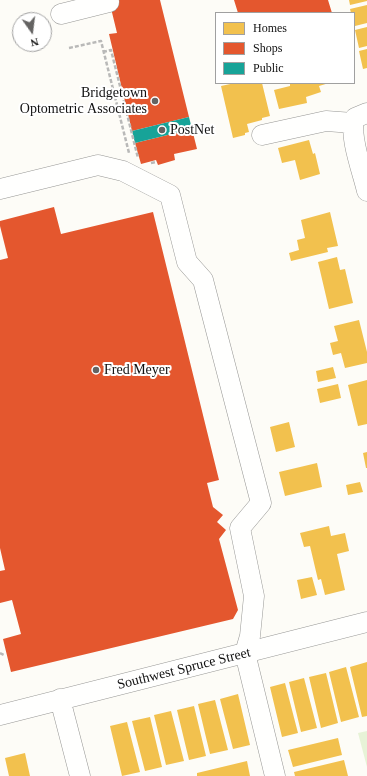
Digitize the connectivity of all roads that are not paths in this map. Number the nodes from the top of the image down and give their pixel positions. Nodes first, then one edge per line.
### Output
1 (109, 2) dead end
2 (61, 14) dead end
3 (358, 118) edge
4 (262, 135) dead end
5 (0, 189) edge
6 (367, 191) edge
7 (367, 622) edge
8 (245, 653) junction
9 (60, 699) junction
10 (0, 715) edge
11 (80, 776) edge
12 (275, 776) edge

1 - 2 street
3 - 4 street
3 - 6 street
5 - 8 street
7 - 8 street, Southwest Spruce Street
8 - 9 street, Southwest Spruce Street
8 - 12 street
9 - 10 street, Southwest Spruce Street
9 - 11 street

